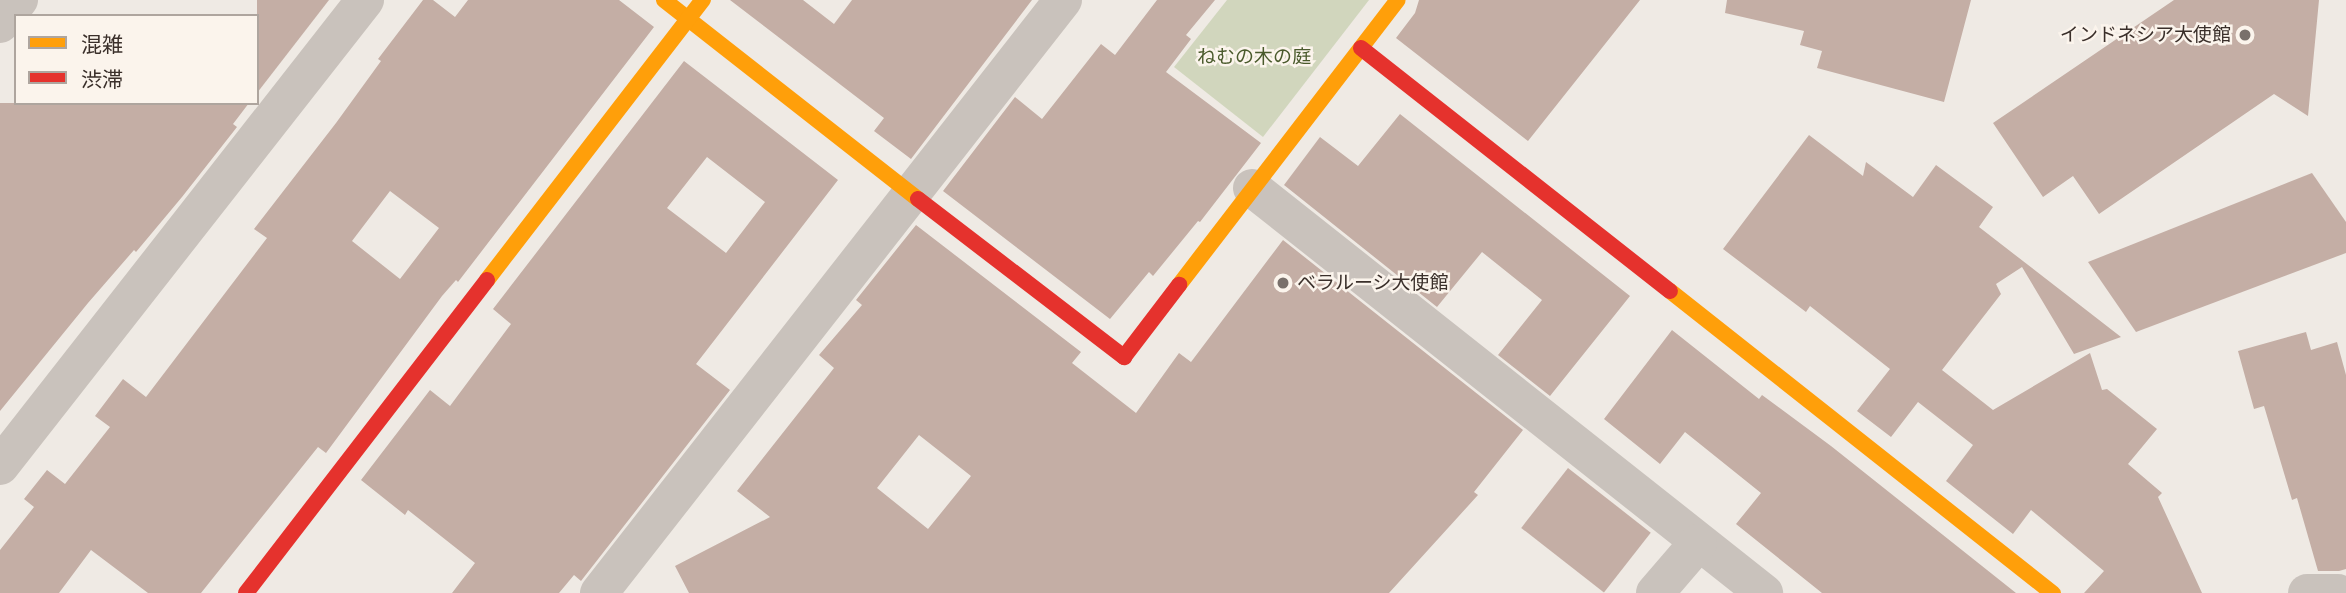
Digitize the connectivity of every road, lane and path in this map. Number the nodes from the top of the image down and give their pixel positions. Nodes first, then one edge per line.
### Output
1 (19, 0) edge
2 (365, 0) edge
3 (664, 0) edge
4 (703, 0) edge
5 (1063, 0) edge
6 (1398, 0) edge
7 (689, 18) junction
8 (0, 24) edge
9 (1361, 48) junction
10 (1252, 188) junction
11 (911, 194) junction
12 (0, 466) edge
13 (1698, 543) junction
14 (246, 593) edge
15 (599, 593) edge
16 (1655, 593) edge
17 (1764, 593) edge
18 (2053, 593) edge
19 (2307, 593) edge
20 (2338, 593) edge

1 - 8 street
2 - 12 street
3 - 7 street
4 - 7 street
5 - 11 street
6 - 9 street
7 - 11 street
7 - 14 street
9 - 10 street
9 - 18 street
10 - 11 street
10 - 13 street
11 - 15 street
13 - 16 street
13 - 17 street
19 - 20 street

